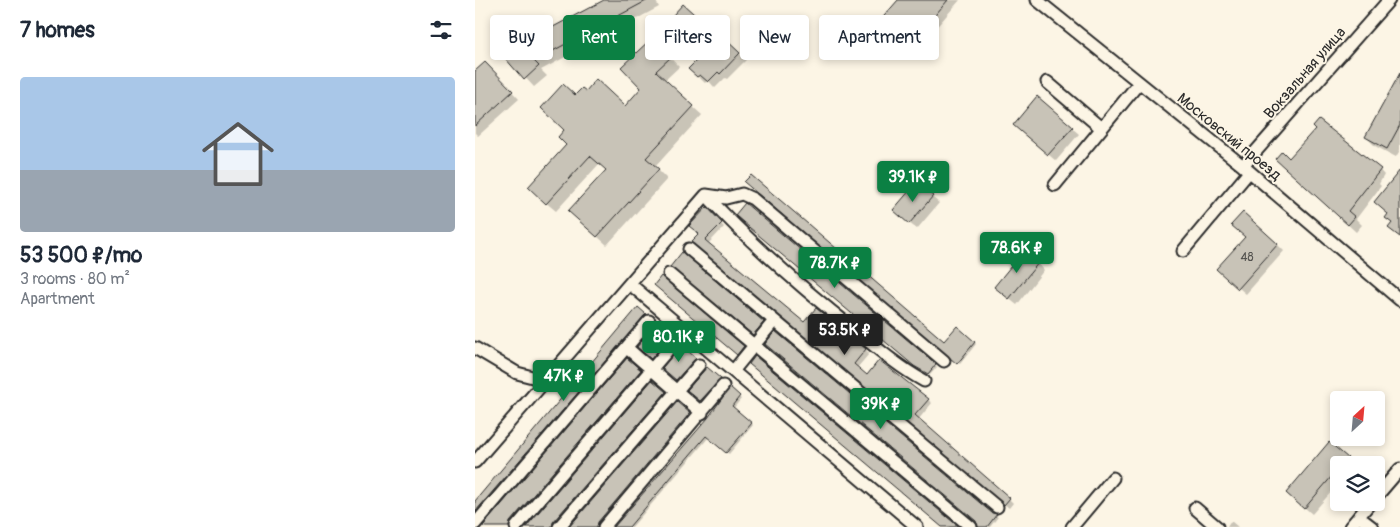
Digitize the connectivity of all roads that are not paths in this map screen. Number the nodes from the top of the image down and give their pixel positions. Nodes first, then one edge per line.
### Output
1 (1037, 0) edge
2 (1389, 0) edge
3 (1047, 82) dead end
4 (1139, 83) junction
5 (1101, 128) junction
6 (1246, 169) junction
7 (1055, 185) dead end
8 (706, 195) junction
9 (689, 248) dead end
10 (1183, 251) dead end
11 (669, 274) dead end
12 (630, 284) junction
13 (1400, 300) edge
14 (649, 321) dead end
15 (774, 321) junction
16 (674, 343) dead end
17 (753, 346) junction
18 (475, 348) edge
19 (627, 348) junction
20 (944, 361) dead end
21 (699, 365) dead end
22 (652, 368) junction
23 (734, 370) junction
24 (548, 380) junction
25 (924, 380) dead end
26 (723, 386) dead end
27 (677, 390) junction
28 (701, 412) junction
29 (475, 462) edge
30 (1400, 469) edge
31 (1113, 478) dead end
32 (1385, 486) edge
33 (997, 507) dead end
34 (1195, 508) dead end
35 (1363, 511) edge
36 (1359, 516) junction
37 (475, 526) edge
38 (516, 527) edge
39 (559, 527) edge
40 (604, 527) edge
41 (917, 527) edge
42 (971, 527) edge
43 (1071, 527) edge
44 (1217, 527) edge
45 (1350, 527) edge
46 (1372, 527) edge

1 - 4 street, Московский проезд
2 - 6 street, Вокзальная улица
3 - 5 street
4 - 5 street
4 - 6 street, Московский проезд
5 - 7 street
6 - 10 street, Вокзальная улица
6 - 13 street, Московский проезд
8 - 12 street
8 - 20 street
8 - 25 street
9 - 15 street
11 - 17 street
12 - 23 street
12 - 24 street
14 - 19 street
15 - 17 street
15 - 33 street
16 - 22 street
17 - 23 street
17 - 42 street
18 - 24 street
19 - 22 street
19 - 37 street
21 - 27 street
22 - 27 street
22 - 38 street
23 - 41 street
24 - 29 street
26 - 28 street
27 - 28 street
27 - 39 street
28 - 40 street
30 - 32 street
31 - 43 street
34 - 44 street
35 - 36 street
36 - 45 street
36 - 46 street

